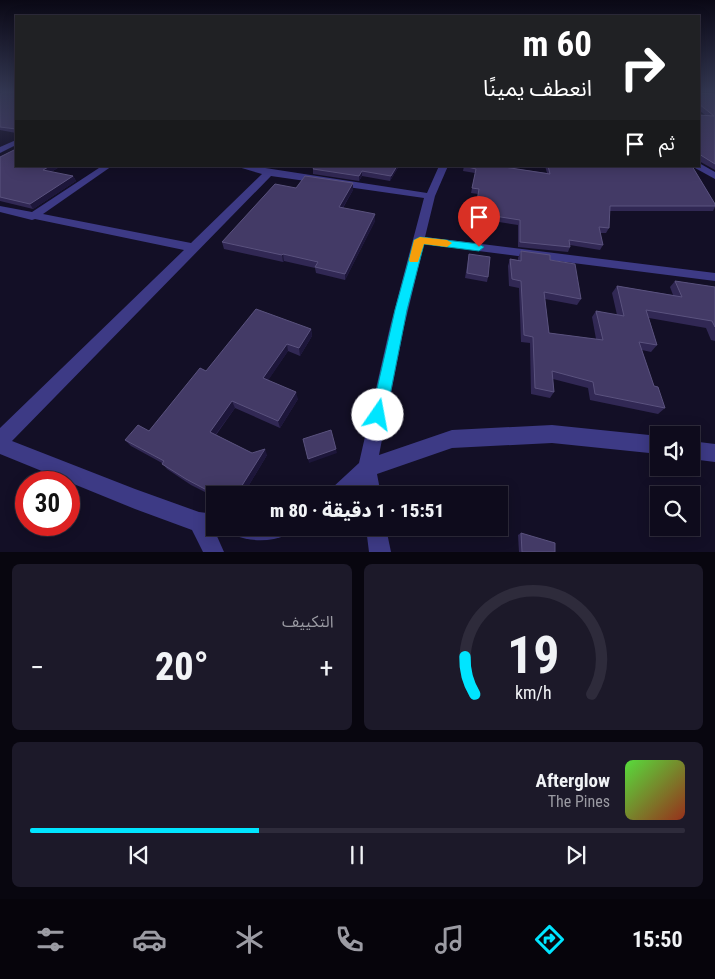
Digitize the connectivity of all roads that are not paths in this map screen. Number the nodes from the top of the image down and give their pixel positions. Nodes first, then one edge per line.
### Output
1 (15, 142) edge
2 (0, 150) edge
3 (107, 167) edge
4 (243, 167) edge
5 (444, 167) edge
6 (700, 167) edge
7 (269, 173) junction
8 (715, 176) edge
9 (430, 196) junction
10 (0, 209) edge
11 (32, 217) junction
12 (420, 240) junction
13 (195, 248) junction
14 (715, 277) edge
15 (0, 440) edge
16 (650, 444) edge
17 (0, 445) edge
18 (700, 451) edge
19 (715, 453) edge
20 (367, 468) junction
21 (348, 486) edge
22 (370, 486) edge
23 (206, 523) edge
24 (210, 536) edge
25 (377, 536) edge
26 (214, 552) edge
27 (380, 552) edge

1 - 2 street
3 - 11 street
4 - 7 street
5 - 9 street
6 - 8 street
7 - 9 street
7 - 13 street
9 - 12 street
10 - 11 street
11 - 13 street
12 - 14 street
12 - 20 street
13 - 15 street
16 - 20 street
17 - 23 street
18 - 19 street
20 - 21 street
20 - 22 street
24 - 26 street
25 - 27 street

